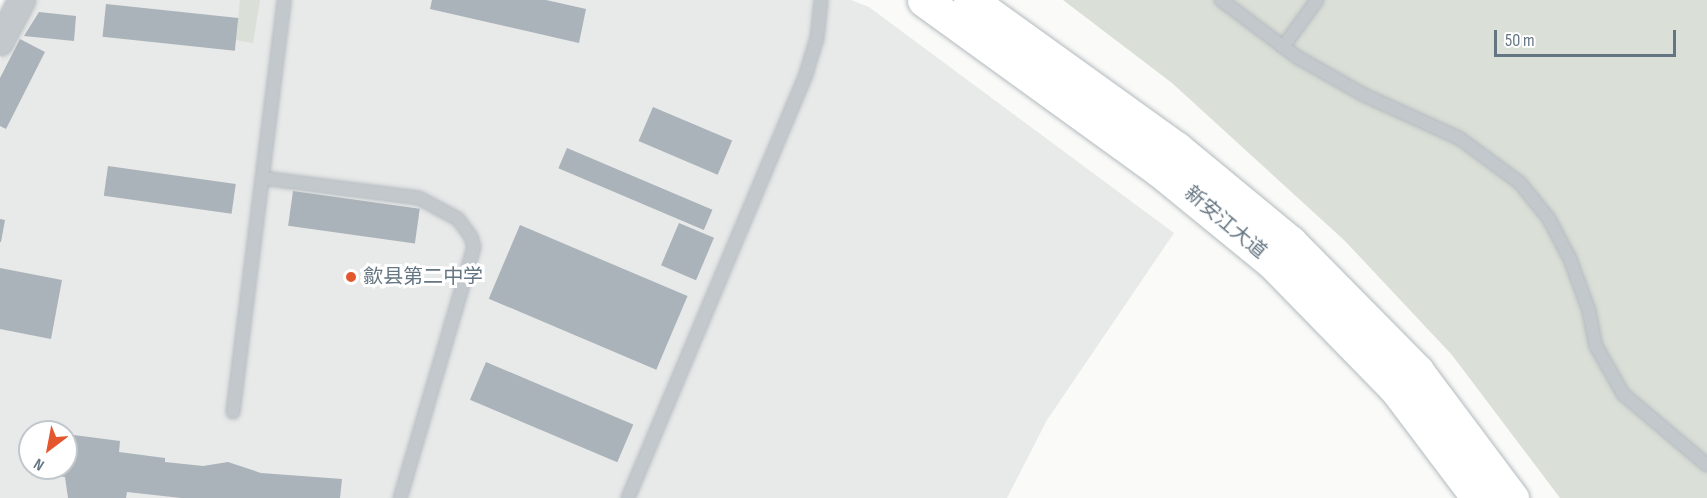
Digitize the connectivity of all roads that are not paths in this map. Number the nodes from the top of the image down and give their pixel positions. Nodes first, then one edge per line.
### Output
1 (22, 0) edge
2 (284, 0) edge
3 (821, 0) edge
4 (924, 0) edge
5 (970, 0) edge
6 (1221, 0) edge
7 (1317, 0) edge
8 (0, 42) edge
9 (1283, 47) junction
10 (262, 178) junction
11 (233, 412) dead end
12 (1707, 465) edge
13 (400, 498) edge
14 (627, 498) edge
15 (1478, 498) edge
16 (1512, 498) edge

1 - 8 street
2 - 10 lane
3 - 14 lane
4 - 15 main road, 新安江大道
5 - 16 main road, 新安江大道
6 - 9 lane
7 - 9 lane
9 - 12 lane
10 - 11 lane
10 - 13 lane

